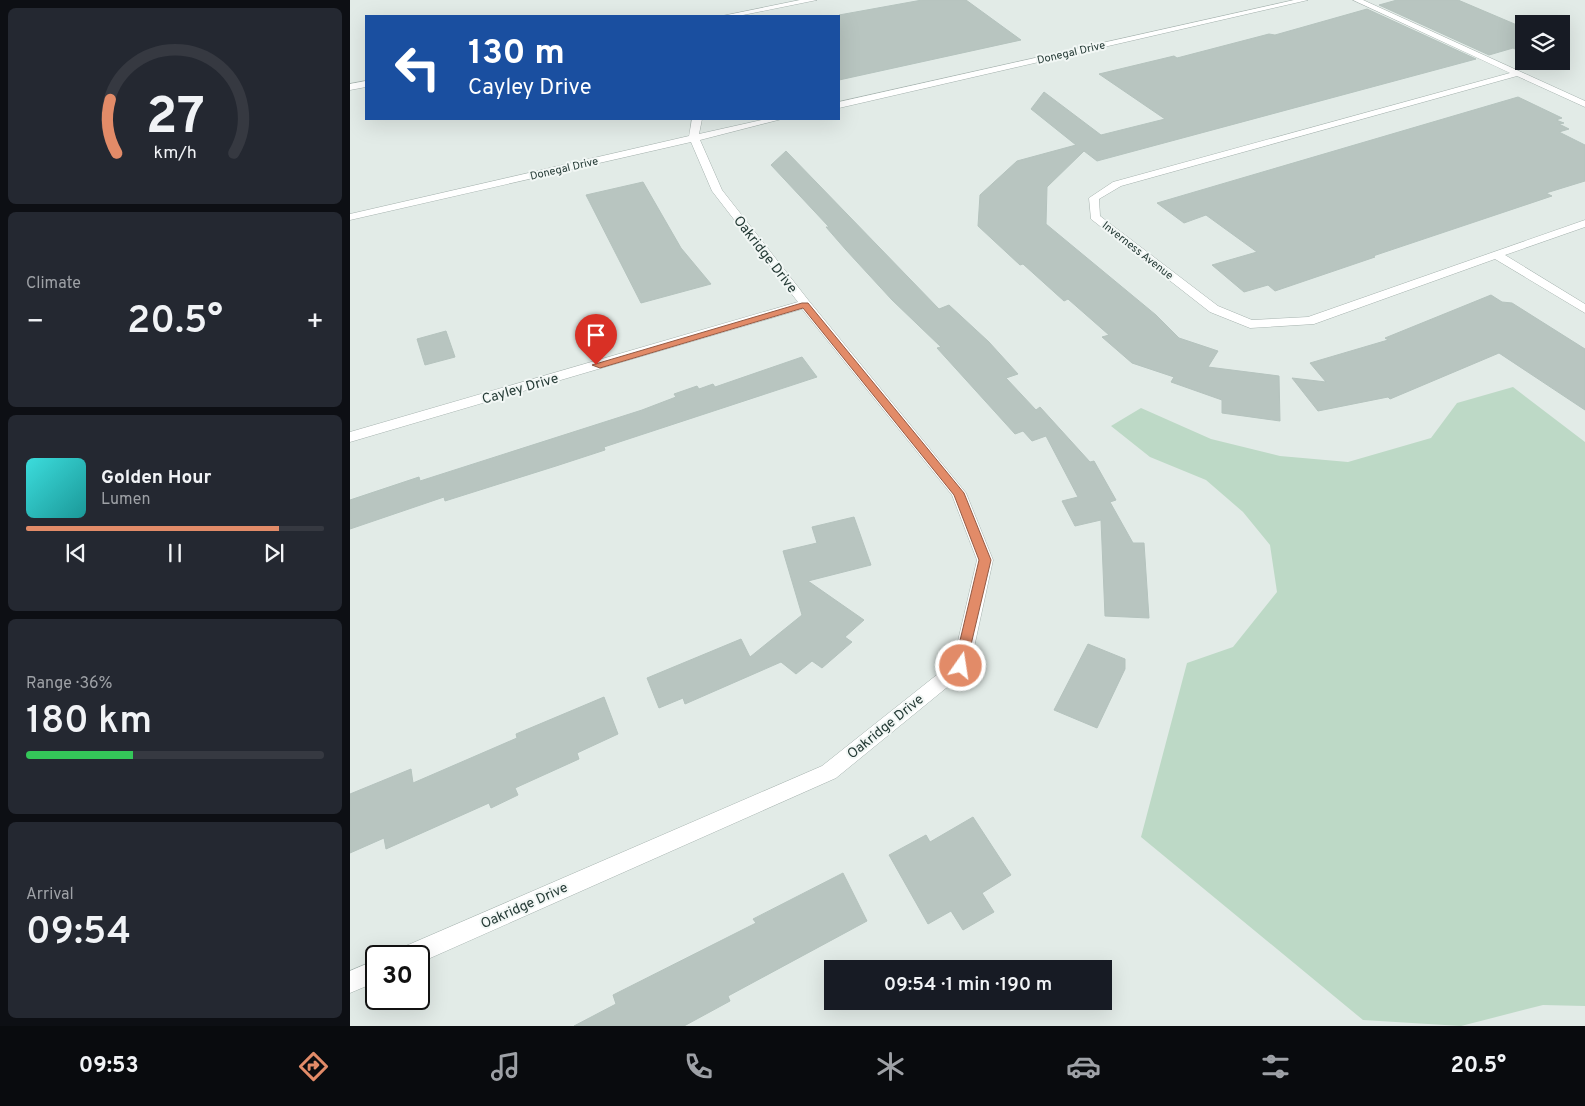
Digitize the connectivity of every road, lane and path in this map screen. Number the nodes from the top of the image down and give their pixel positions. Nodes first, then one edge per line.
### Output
1 (753, 0) edge
2 (813, 0) edge
3 (1304, 0) edge
4 (1358, 0) edge
5 (747, 14) edge
6 (1519, 73) junction
7 (365, 84) edge
8 (350, 87) edge
9 (1585, 104) edge
10 (840, 105) edge
11 (697, 120) edge
12 (773, 120) edge
13 (694, 138) junction
14 (350, 217) edge
15 (1585, 223) edge
16 (1497, 255) junction
17 (805, 304) junction
18 (1585, 309) edge
19 (350, 438) edge
20 (430, 947) edge
21 (365, 975) edge
22 (350, 982) edge

1 - 5 street
2 - 5 street
3 - 10 street, Donegal Drive
4 - 6 street
6 - 9 street
6 - 16 street, Inverness Avenue
7 - 8 street
11 - 13 street
12 - 13 street, Donegal Drive
13 - 14 street, Donegal Drive
13 - 17 street, Oakridge Drive
15 - 16 street, Inverness Avenue
16 - 18 street
17 - 19 street, Cayley Drive
17 - 20 street, Oakridge Drive
21 - 22 street

